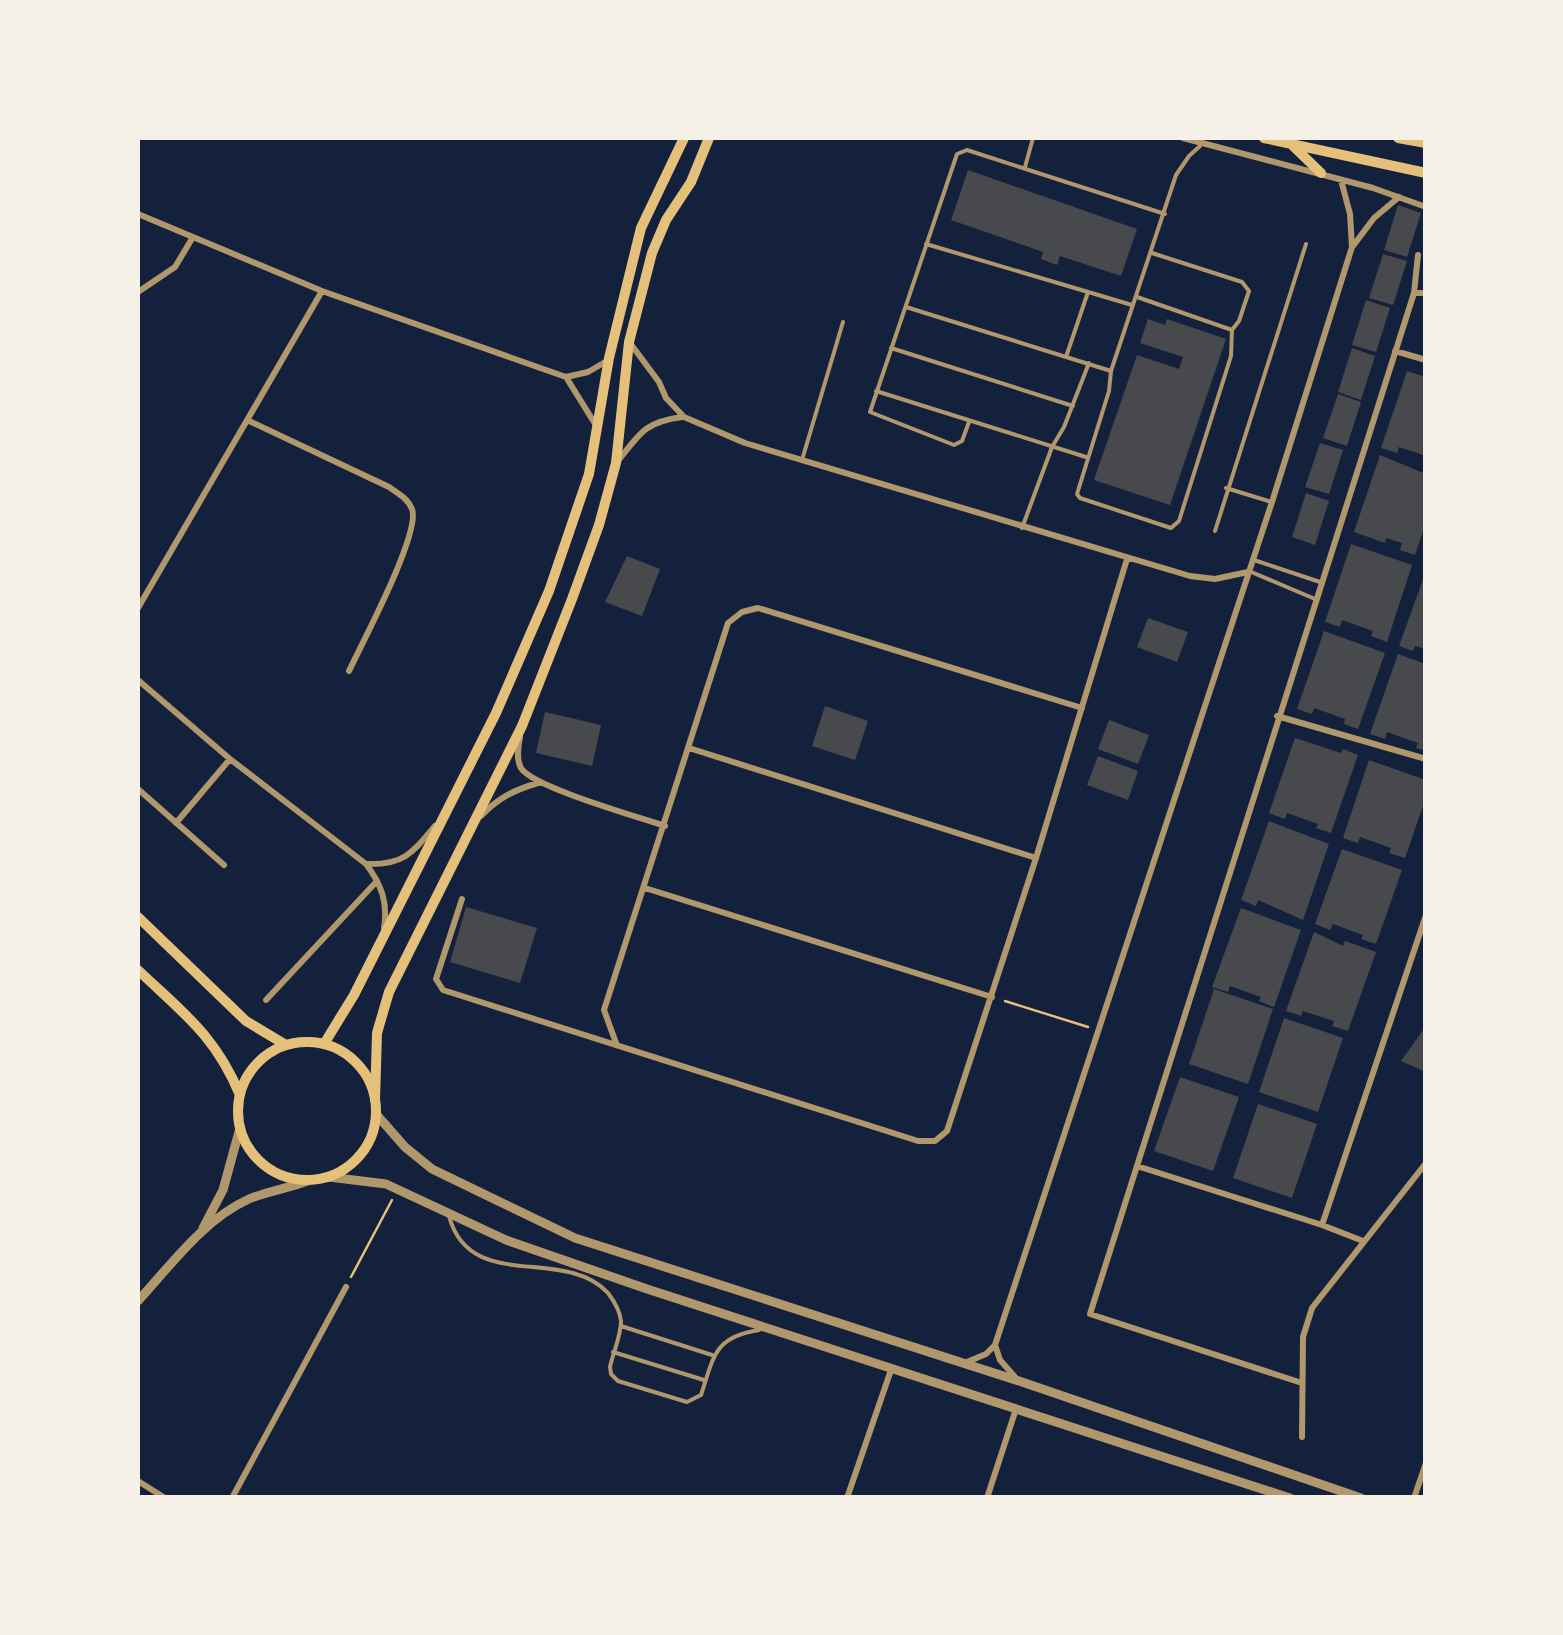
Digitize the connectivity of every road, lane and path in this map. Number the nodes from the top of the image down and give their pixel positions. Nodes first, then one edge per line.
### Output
1 (684, 138) edge
2 (709, 138) edge
3 (1033, 138) edge
4 (1184, 138) edge
5 (1264, 138) edge
6 (1398, 138) edge
7 (1204, 142) junction
8 (1290, 143) junction
9 (1426, 143) edge
10 (1025, 168) junction
11 (1426, 173) edge
12 (1321, 174) junction
13 (1341, 180) junction
14 (1399, 197) junction
15 (1426, 208) edge
16 (138, 214) edge
17 (1164, 214) junction
18 (192, 237) junction
19 (926, 244) junction
20 (1306, 244) dead end
21 (1352, 246) junction
22 (1152, 253) junction
23 (1418, 255) dead end
24 (138, 292) edge
25 (322, 292) junction
26 (1088, 292) junction
27 (1414, 292) junction
28 (1426, 294) edge
29 (1137, 296) junction
30 (906, 306) junction
31 (1134, 306) junction
32 (843, 322) dead end
33 (1232, 330) junction
34 (629, 342) junction
35 (891, 348) junction
36 (1395, 352) junction
37 (1066, 356) junction
38 (608, 358) junction
39 (1426, 360) edge
40 (1089, 363) junction
41 (1111, 371) junction
42 (566, 377) junction
43 (876, 391) junction
44 (1073, 406) junction
45 (684, 417) junction
46 (247, 420) junction
47 (969, 422) junction
48 (598, 428) junction
49 (1052, 447) junction
50 (1087, 457) junction
51 (802, 460) junction
52 (616, 464) junction
53 (1226, 488) junction
54 (1272, 502) junction
55 (1022, 528) junction
56 (1215, 531) dead end
57 (1127, 559) junction
58 (1252, 559) junction
59 (1249, 571) junction
60 (1320, 582) junction
61 (1315, 599) junction
62 (138, 608) edge
63 (349, 671) dead end
64 (138, 680) edge
65 (1082, 708) junction
66 (1277, 716) junction
67 (522, 726) junction
68 (690, 748) junction
69 (230, 758) junction
70 (1426, 759) edge
71 (540, 783) junction
72 (138, 790) edge
73 (448, 810) junction
74 (176, 823) junction
75 (470, 826) junction
76 (665, 826) junction
77 (1036, 858) junction
78 (366, 864) junction
79 (224, 866) dead end
80 (378, 880) junction
81 (644, 888) junction
82 (462, 899) dead end
83 (1426, 915) edge
84 (138, 917) edge
85 (382, 938) junction
86 (138, 970) edge
87 (992, 997) junction
88 (266, 1000) dead end
89 (1099, 1030) junction
90 (324, 1044) junction
91 (616, 1044) junction
92 (286, 1046) junction
93 (240, 1094) junction
94 (375, 1100) junction
95 (376, 1114) junction
96 (240, 1128) junction
97 (1426, 1163) edge
98 (1136, 1166) junction
99 (329, 1177) junction
100 (310, 1180) junction
101 (397, 1190) junction
102 (449, 1216) junction
103 (1322, 1225) junction
104 (199, 1236) junction
105 (1363, 1242) junction
106 (346, 1287) joint
107 (138, 1301) edge
108 (621, 1326) junction
109 (766, 1329) junction
110 (995, 1345) junction
111 (613, 1352) junction
112 (714, 1356) junction
113 (961, 1363) junction
114 (892, 1370) junction
115 (706, 1381) junction
116 (1022, 1382) junction
117 (1302, 1384) junction
118 (1016, 1409) junction
119 (1302, 1437) dead end
120 (1426, 1463) edge
121 (138, 1481) edge
122 (166, 1498) edge
123 (232, 1498) edge
124 (847, 1498) edge
125 (987, 1498) edge
126 (1290, 1498) edge
127 (1361, 1498) edge
128 (1414, 1498) edge

1 - 38 main road
2 - 34 main road
3 - 10 lane
4 - 7 street
5 - 8 main road
6 - 9 main road
7 - 12 street
7 - 17 lane
8 - 11 main road
8 - 12 main road
10 - 17 lane
10 - 19 lane
12 - 13 street
13 - 14 street
13 - 21 street
14 - 15 street
14 - 21 street
16 - 18 street
17 - 22 lane
18 - 24 street
18 - 25 street
19 - 26 lane
19 - 30 lane
20 - 53 lane
21 - 54 street
22 - 29 lane
22 - 33 lane
23 - 27 street
25 - 42 street
25 - 46 street
26 - 31 lane
26 - 37 lane
27 - 28 street
27 - 36 street
29 - 31 lane
29 - 33 lane
30 - 35 lane
30 - 37 lane
31 - 41 lane
32 - 51 lane
33 - 50 lane
34 - 45 street
34 - 52 main road
35 - 43 lane
35 - 44 lane
36 - 39 street
36 - 60 street
37 - 40 lane
38 - 42 street
38 - 48 main road
40 - 41 lane
40 - 44 lane
41 - 50 lane
42 - 48 street
43 - 47 lane
43 - 47 lane
44 - 49 lane
45 - 51 street
45 - 52 street
46 - 62 street
46 - 63 street
47 - 49 lane
48 - 73 main road
49 - 50 lane
49 - 55 lane
51 - 55 street
52 - 67 main road
53 - 54 lane
53 - 56 lane
54 - 58 street
55 - 57 street
57 - 59 street
57 - 65 street
58 - 59 street
58 - 60 lane
59 - 61 lane
59 - 89 street
60 - 61 street
61 - 66 street
64 - 69 street
65 - 68 street
65 - 77 street
66 - 70 street
66 - 98 street
67 - 71 street
67 - 75 main road
68 - 76 street
68 - 77 street
69 - 74 street
69 - 78 street
71 - 75 street
71 - 76 street
72 - 74 street
73 - 78 street
73 - 85 main road
74 - 79 street
75 - 94 main road
76 - 81 street
77 - 87 street
78 - 80 street
80 - 85 street
80 - 88 street
81 - 87 street
81 - 91 street
82 - 91 street
83 - 103 street
84 - 92 main road
85 - 90 main road
86 - 93 main road
87 - 89 path
87 - 91 street
89 - 110 street
90 - 92 main road
90 - 94 main road
92 - 93 main road
93 - 96 main road
94 - 95 main road
95 - 99 main road
95 - 113 street
96 - 100 main road
96 - 104 street
97 - 105 street
98 - 103 street
98 - 117 street
99 - 100 main road
99 - 101 street
100 - 104 street
101 - 102 street
101 - 106 path
102 - 108 lane
102 - 109 street
103 - 105 street
104 - 107 street
105 - 117 street
106 - 123 street
108 - 111 lane
108 - 112 lane
109 - 112 lane
109 - 114 street
110 - 113 street
110 - 116 street
111 - 115 lane
111 - 115 lane
112 - 115 lane
113 - 116 street
114 - 118 street
114 - 124 street
116 - 127 street
117 - 119 street
118 - 125 street
118 - 126 street
120 - 128 street
121 - 122 street

